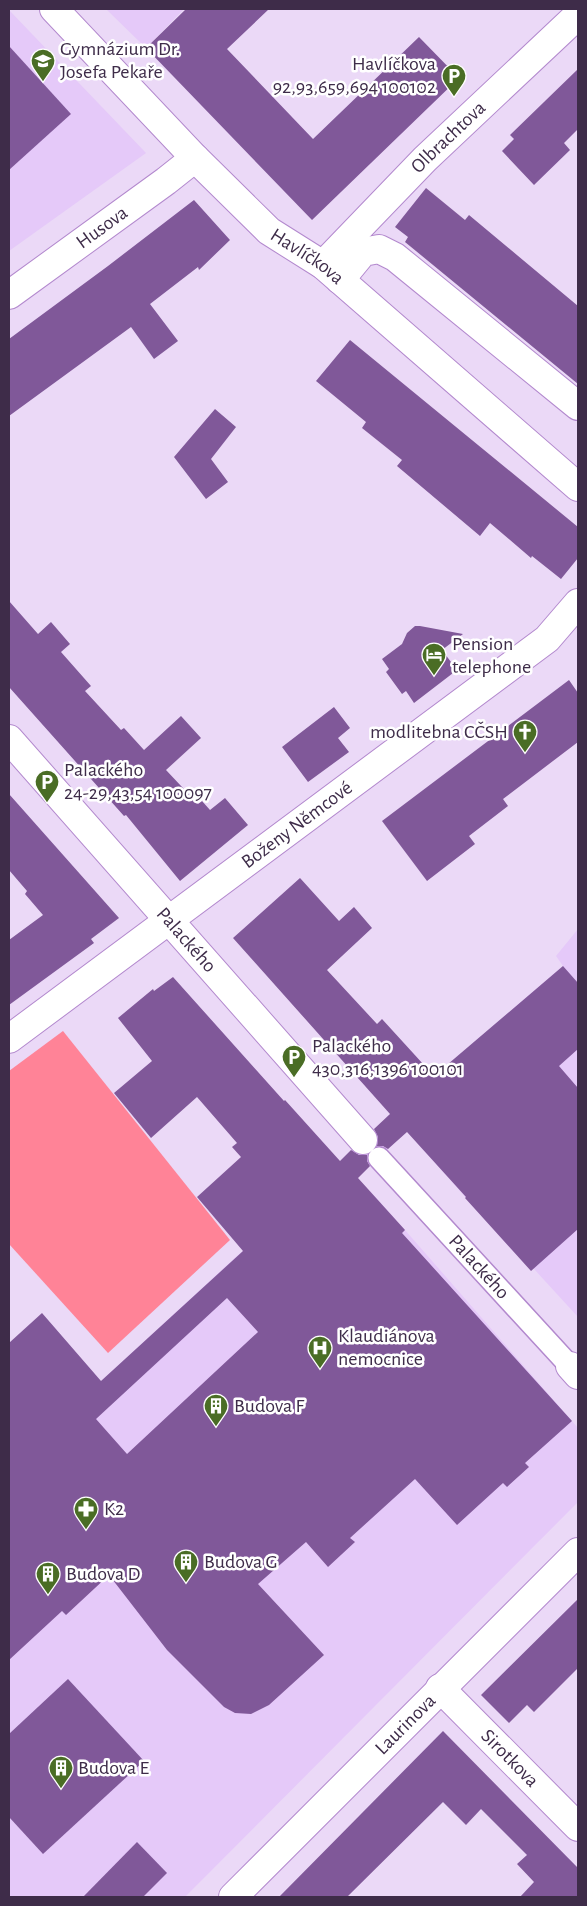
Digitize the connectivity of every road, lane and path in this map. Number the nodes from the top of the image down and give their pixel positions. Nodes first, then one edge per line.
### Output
1 (54, 9) edge
2 (578, 14) edge
3 (195, 158) junction
4 (332, 272) junction
5 (9, 295) edge
6 (578, 406) edge
7 (578, 487) edge
8 (578, 603) edge
9 (9, 738) edge
10 (170, 919) junction
11 (9, 1039) edge
12 (371, 1149) joint
13 (574, 1370) edge
14 (578, 1552) edge
15 (440, 1688) junction
16 (578, 1827) edge
17 (233, 1897) edge

1 - 3 street, Havlíčkova
2 - 4 street, Olbrachtova
3 - 4 street, Havlíčkova
3 - 5 street, Husova
4 - 6 street
4 - 7 street, Havlíčkova
8 - 10 street, Boženy Němcové
9 - 10 street, Palackého
10 - 11 street, Boženy Němcové
10 - 12 street, Palackého
12 - 13 street, Palackého
14 - 15 street, Laurinova
15 - 16 street, Sirotkova
15 - 17 street, Laurinova

